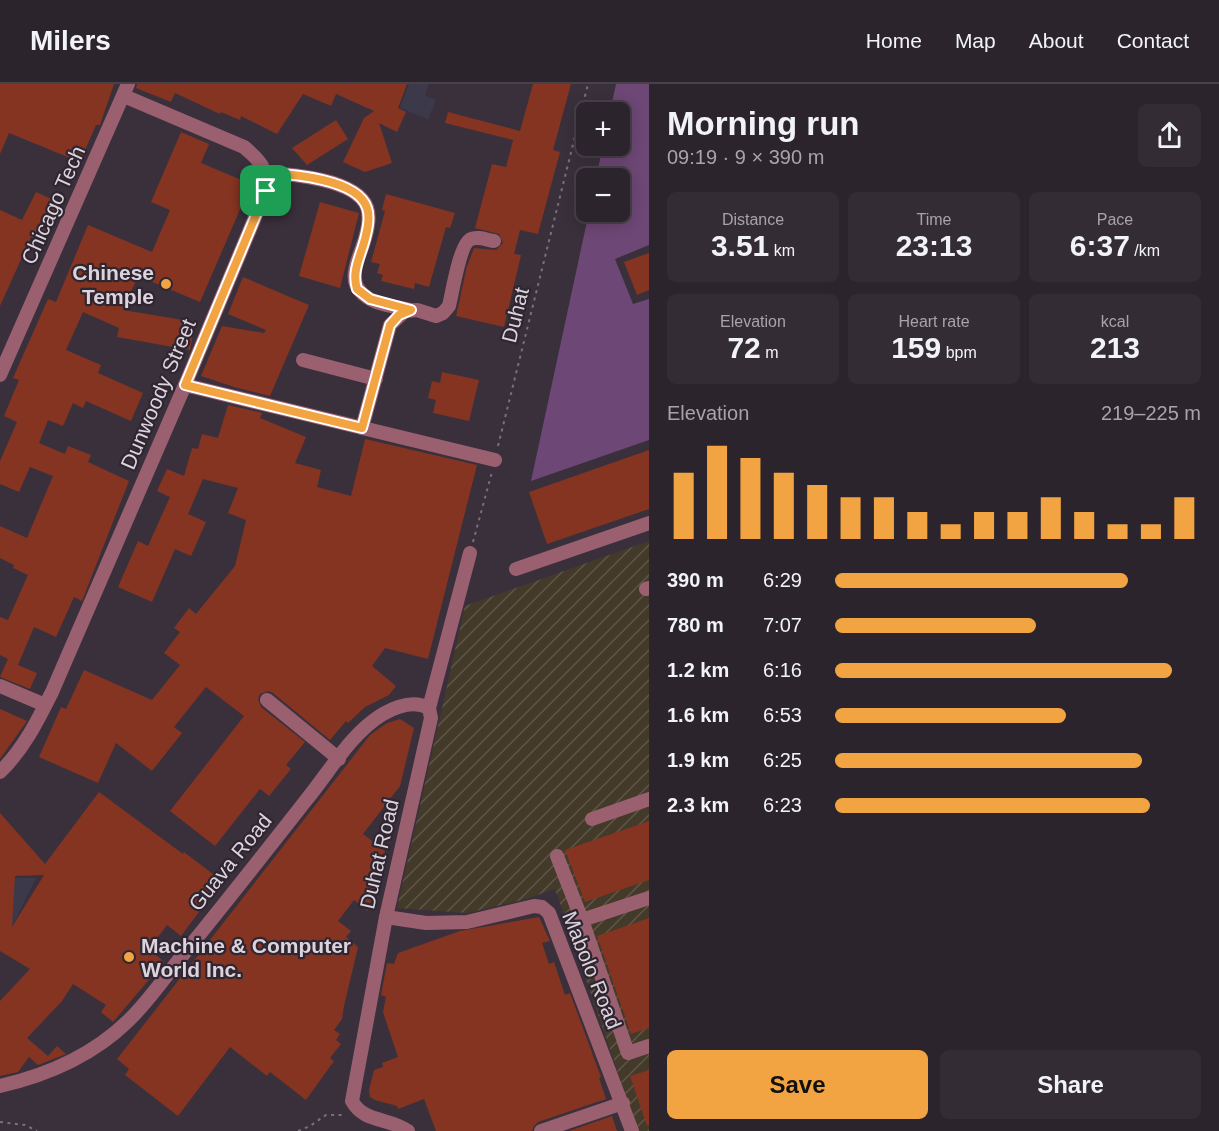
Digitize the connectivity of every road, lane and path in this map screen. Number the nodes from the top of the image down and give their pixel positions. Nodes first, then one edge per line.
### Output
1 (588, 84) edge
2 (126, 90) edge
3 (266, 173) junction
4 (495, 241) dead end
5 (411, 310) junction
6 (303, 360) dead end
7 (0, 375) edge
8 (376, 379) junction
9 (185, 385) junction
10 (362, 428) junction
11 (495, 460) junction
12 (649, 523) edge
13 (470, 553) joint
14 (516, 568) dead end
15 (0, 686) edge
16 (267, 700) dead end
17 (45, 705) junction
18 (429, 708) junction
19 (339, 759) junction
20 (0, 772) edge
21 (649, 799) edge
22 (592, 819) dead end
23 (557, 856) dead end
24 (649, 898) edge
25 (386, 917) junction
26 (582, 921) junction
27 (649, 1046) edge
28 (0, 1086) edge
29 (622, 1103) junction
30 (365, 1116) junction
31 (0, 1122) edge
32 (37, 1131) edge
33 (298, 1131) edge
34 (408, 1131) edge
35 (541, 1131) edge
36 (632, 1131) edge

1 - 11 path, Duhat
2 - 3 street
2 - 7 street, Chicago Tech
3 - 5 street
3 - 9 street, Dunwoody Street
4 - 5 street
5 - 8 street
6 - 8 street
8 - 10 street
9 - 10 street
9 - 17 street, Dunwoody Street
10 - 11 street
11 - 13 path, Duhat
12 - 14 street
13 - 18 street, Duhat Road
15 - 17 street
16 - 19 street
17 - 20 street, Dunwoody Street
18 - 19 street, Guava Road
18 - 25 street, Duhat Road
19 - 28 street, Guava Road
21 - 22 street
23 - 26 street
24 - 26 street
25 - 29 street, Mabolo Road
25 - 30 street, Duhat Road
26 - 27 street
29 - 35 street
29 - 36 street, Mabolo Road
30 - 33 path
30 - 34 street
31 - 32 path

